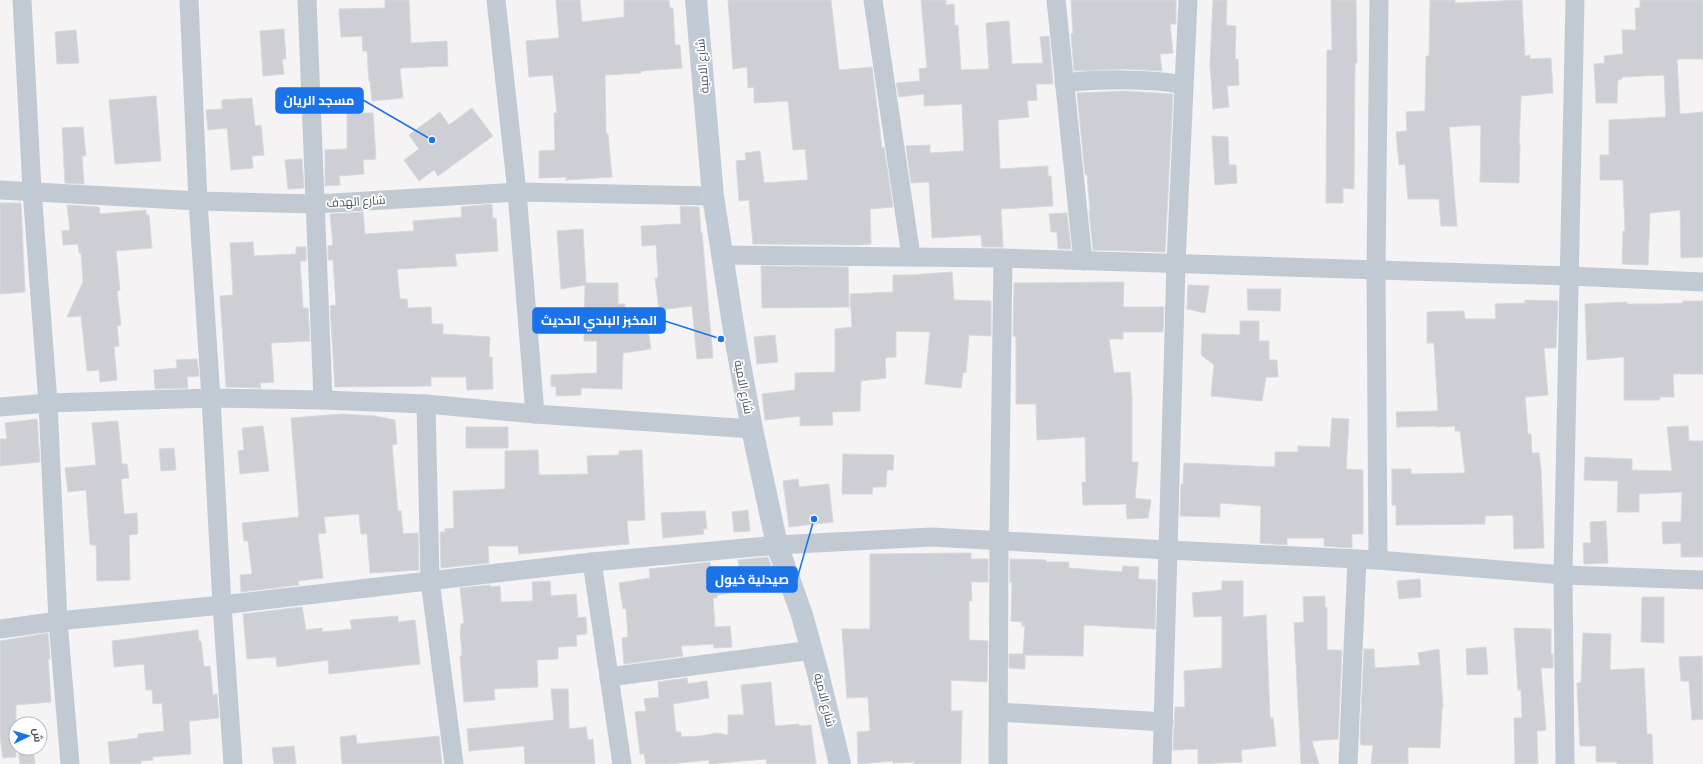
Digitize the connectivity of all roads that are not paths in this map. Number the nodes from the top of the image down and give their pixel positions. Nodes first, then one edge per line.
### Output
1 (22, 0) edge
2 (175, 0) edge
3 (189, 0) edge
4 (203, 0) edge
5 (307, 0) edge
6 (496, 0) edge
7 (696, 0) edge
8 (874, 0) edge
9 (1056, 0) edge
10 (1188, 0) edge
11 (1379, 0) edge
12 (1575, 0) edge
13 (1064, 83) junction
14 (1184, 84) junction
15 (0, 190) edge
16 (32, 190) junction
17 (517, 192) junction
18 (713, 196) junction
19 (198, 201) junction
20 (316, 204) junction
21 (722, 255) junction
22 (911, 256) junction
23 (1003, 258) junction
24 (1083, 261) junction
25 (1176, 263) junction
26 (1376, 271) junction
27 (1569, 276) junction
28 (1703, 282) edge
29 (211, 398) junction
30 (323, 400) junction
31 (48, 404) junction
32 (426, 404) junction
33 (0, 407) edge
34 (534, 414) junction
35 (752, 429) junction
36 (999, 540) junction
37 (777, 545) junction
38 (1168, 550) junction
39 (1357, 560) junction
40 (1378, 560) junction
41 (592, 562) junction
42 (1563, 575) junction
43 (1703, 580) edge
44 (430, 581) junction
45 (222, 605) junction
46 (58, 621) junction
47 (0, 628) edge
48 (812, 650) junction
49 (609, 677) junction
50 (998, 712) junction
51 (1164, 722) junction
52 (70, 764) edge
53 (233, 764) edge
54 (454, 764) edge
55 (622, 764) edge
56 (840, 764) edge
57 (998, 764) edge
58 (1162, 764) edge
59 (1348, 764) edge
60 (1565, 764) edge

1 - 16 street
2 - 3 street
3 - 4 street
3 - 19 street
5 - 20 street
6 - 17 street
7 - 18 street, شارع الامية
8 - 22 street
9 - 13 street
10 - 14 street
11 - 26 street
12 - 27 street
13 - 14 street
13 - 24 street
14 - 25 street
15 - 16 street, شارع الهدف
16 - 19 street, شارع الهدف
16 - 31 street
17 - 18 street, شارع الهدف
17 - 20 street, شارع الهدف
17 - 34 street
18 - 21 street, شارع الامية
19 - 20 street, شارع الهدف
19 - 29 street
20 - 30 street
21 - 22 street
21 - 35 street, شارع الامية
22 - 23 street
23 - 24 street
23 - 36 street
24 - 25 street
25 - 26 street
25 - 38 street
26 - 27 street
26 - 40 street
27 - 28 street
27 - 42 street
29 - 30 street
29 - 31 street
29 - 45 street
30 - 32 street
31 - 33 street
31 - 46 street
32 - 34 street
32 - 44 street
34 - 35 street
35 - 37 street, شارع الامية
36 - 37 street
36 - 38 street
36 - 50 street
37 - 41 street
37 - 48 street, شارع الامية
38 - 39 street
38 - 51 street
39 - 40 street
39 - 59 street
40 - 42 street
41 - 44 street
41 - 49 street
42 - 43 street
42 - 60 street
44 - 45 street
44 - 54 street
45 - 46 street
45 - 53 street
46 - 47 street
46 - 52 street
48 - 49 street
48 - 56 street, شارع الامية
49 - 55 street
50 - 51 street
50 - 57 street
51 - 58 street

